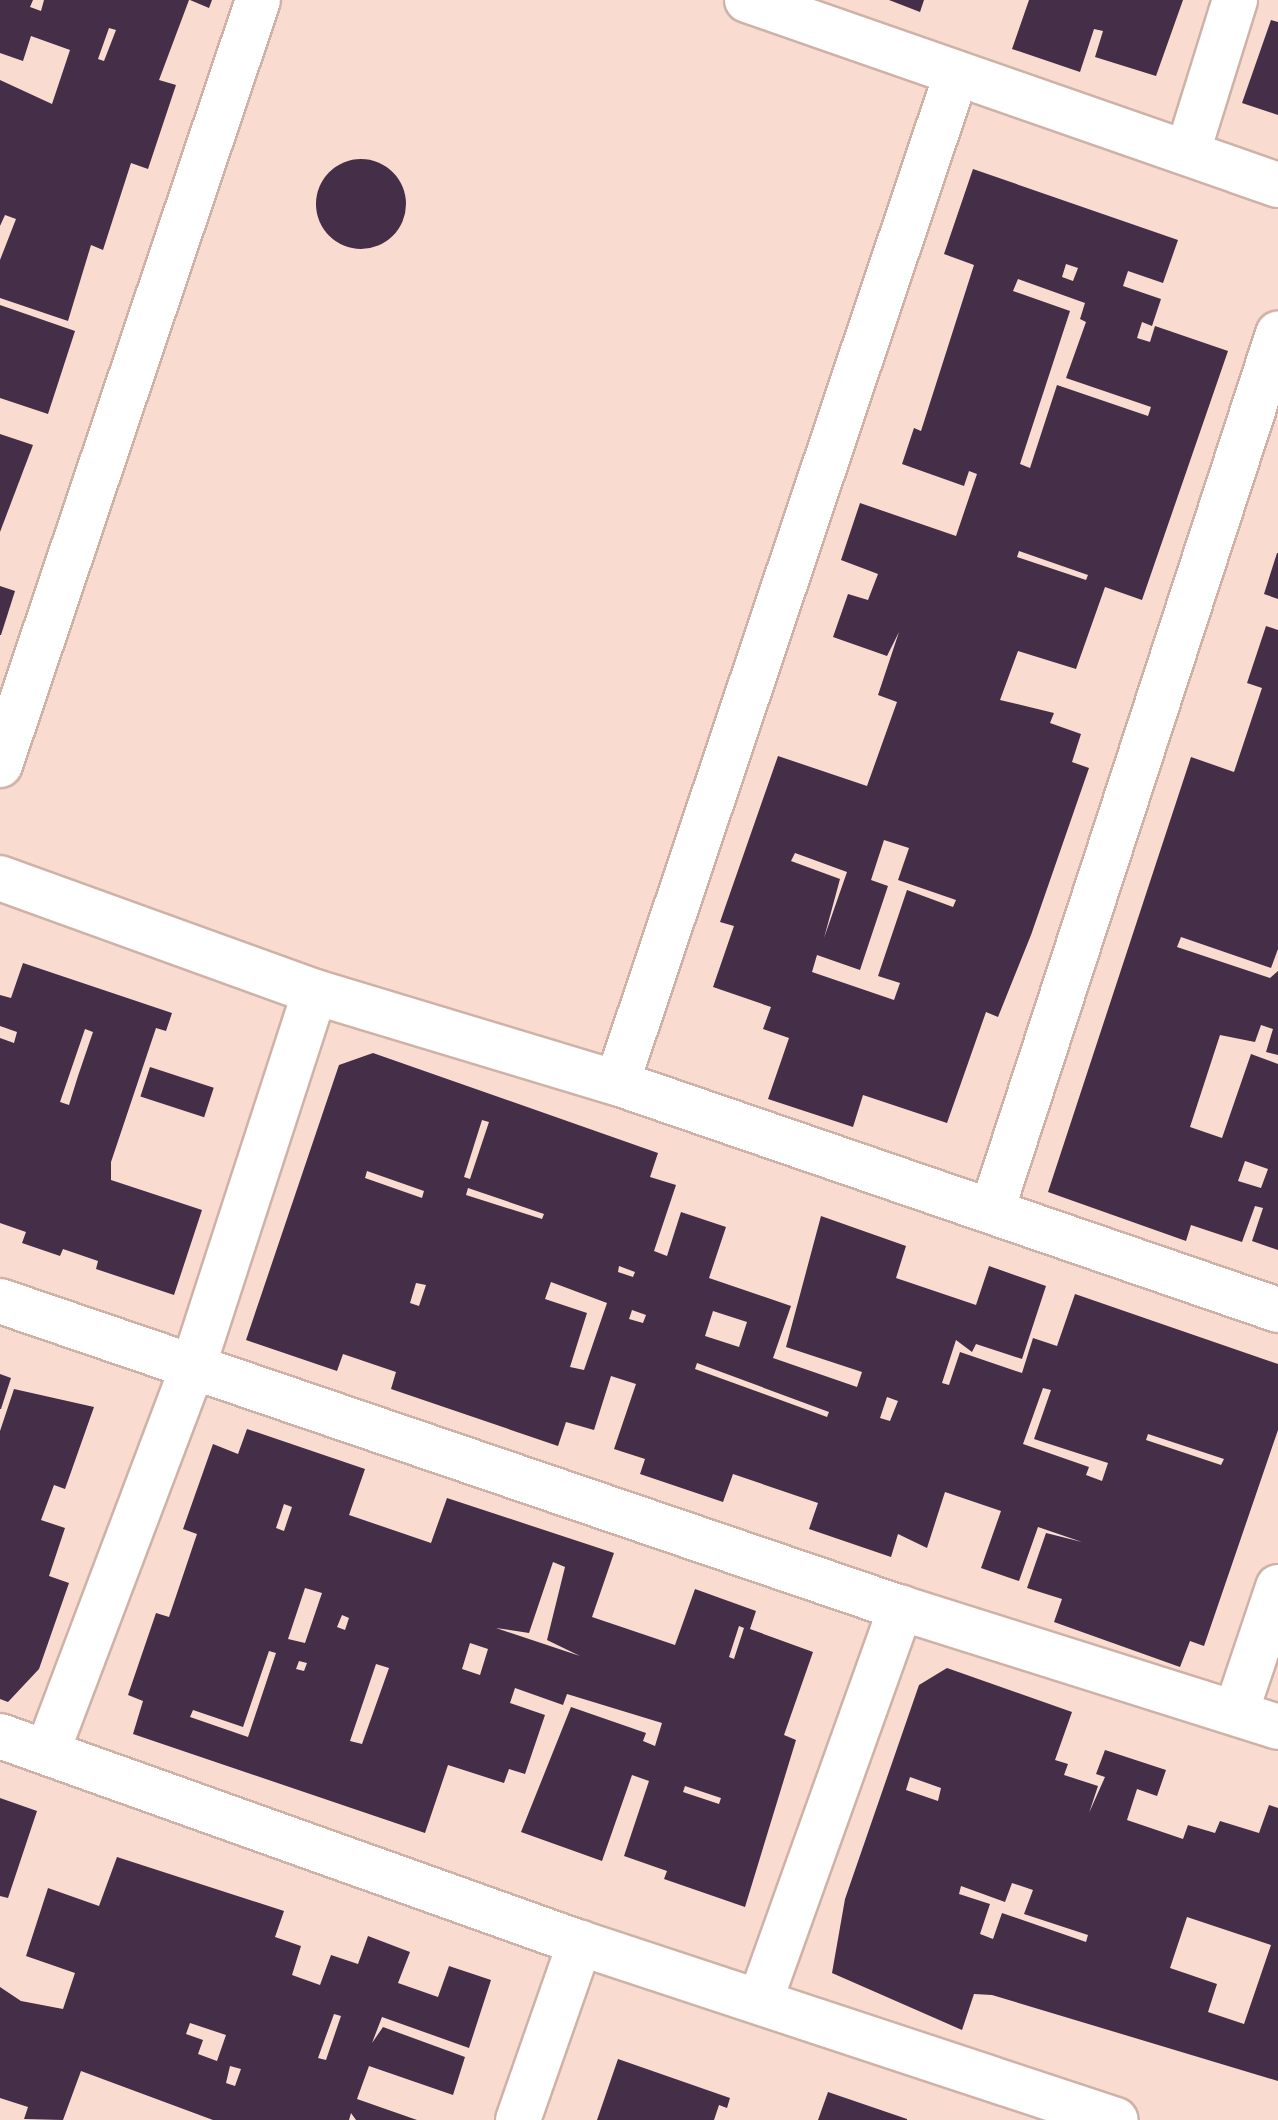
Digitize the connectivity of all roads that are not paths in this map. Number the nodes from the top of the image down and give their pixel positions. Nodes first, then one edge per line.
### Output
1 (258, 0) edge
2 (747, 0) edge
3 (1235, 0) edge
4 (956, 75) junction
5 (1188, 151) junction
6 (1278, 185) edge
7 (1278, 334) edge
8 (0, 765) edge
9 (0, 878) edge
10 (315, 992) junction
11 (617, 1083) junction
12 (992, 1210) junction
13 (0, 1301) edge
14 (1278, 1310) edge
15 (193, 1367) junction
16 (1278, 1587) edge
17 (901, 1608) junction
18 (1236, 1712) junction
19 (1278, 1727) edge
20 (0, 1736) edge
21 (48, 1750) junction
22 (580, 1943) junction
23 (760, 2001) junction
24 (518, 2120) edge
25 (1116, 2120) edge

1 - 8 street
2 - 4 street
3 - 5 street
4 - 5 street
4 - 11 street
5 - 6 street
7 - 12 street
9 - 10 street
10 - 11 street
10 - 15 street
11 - 12 street
12 - 14 street
13 - 15 street
15 - 17 street
15 - 21 street
16 - 18 street
17 - 18 street
17 - 23 street
18 - 19 street
20 - 21 street
21 - 22 street
22 - 23 street
22 - 24 street
23 - 25 street

